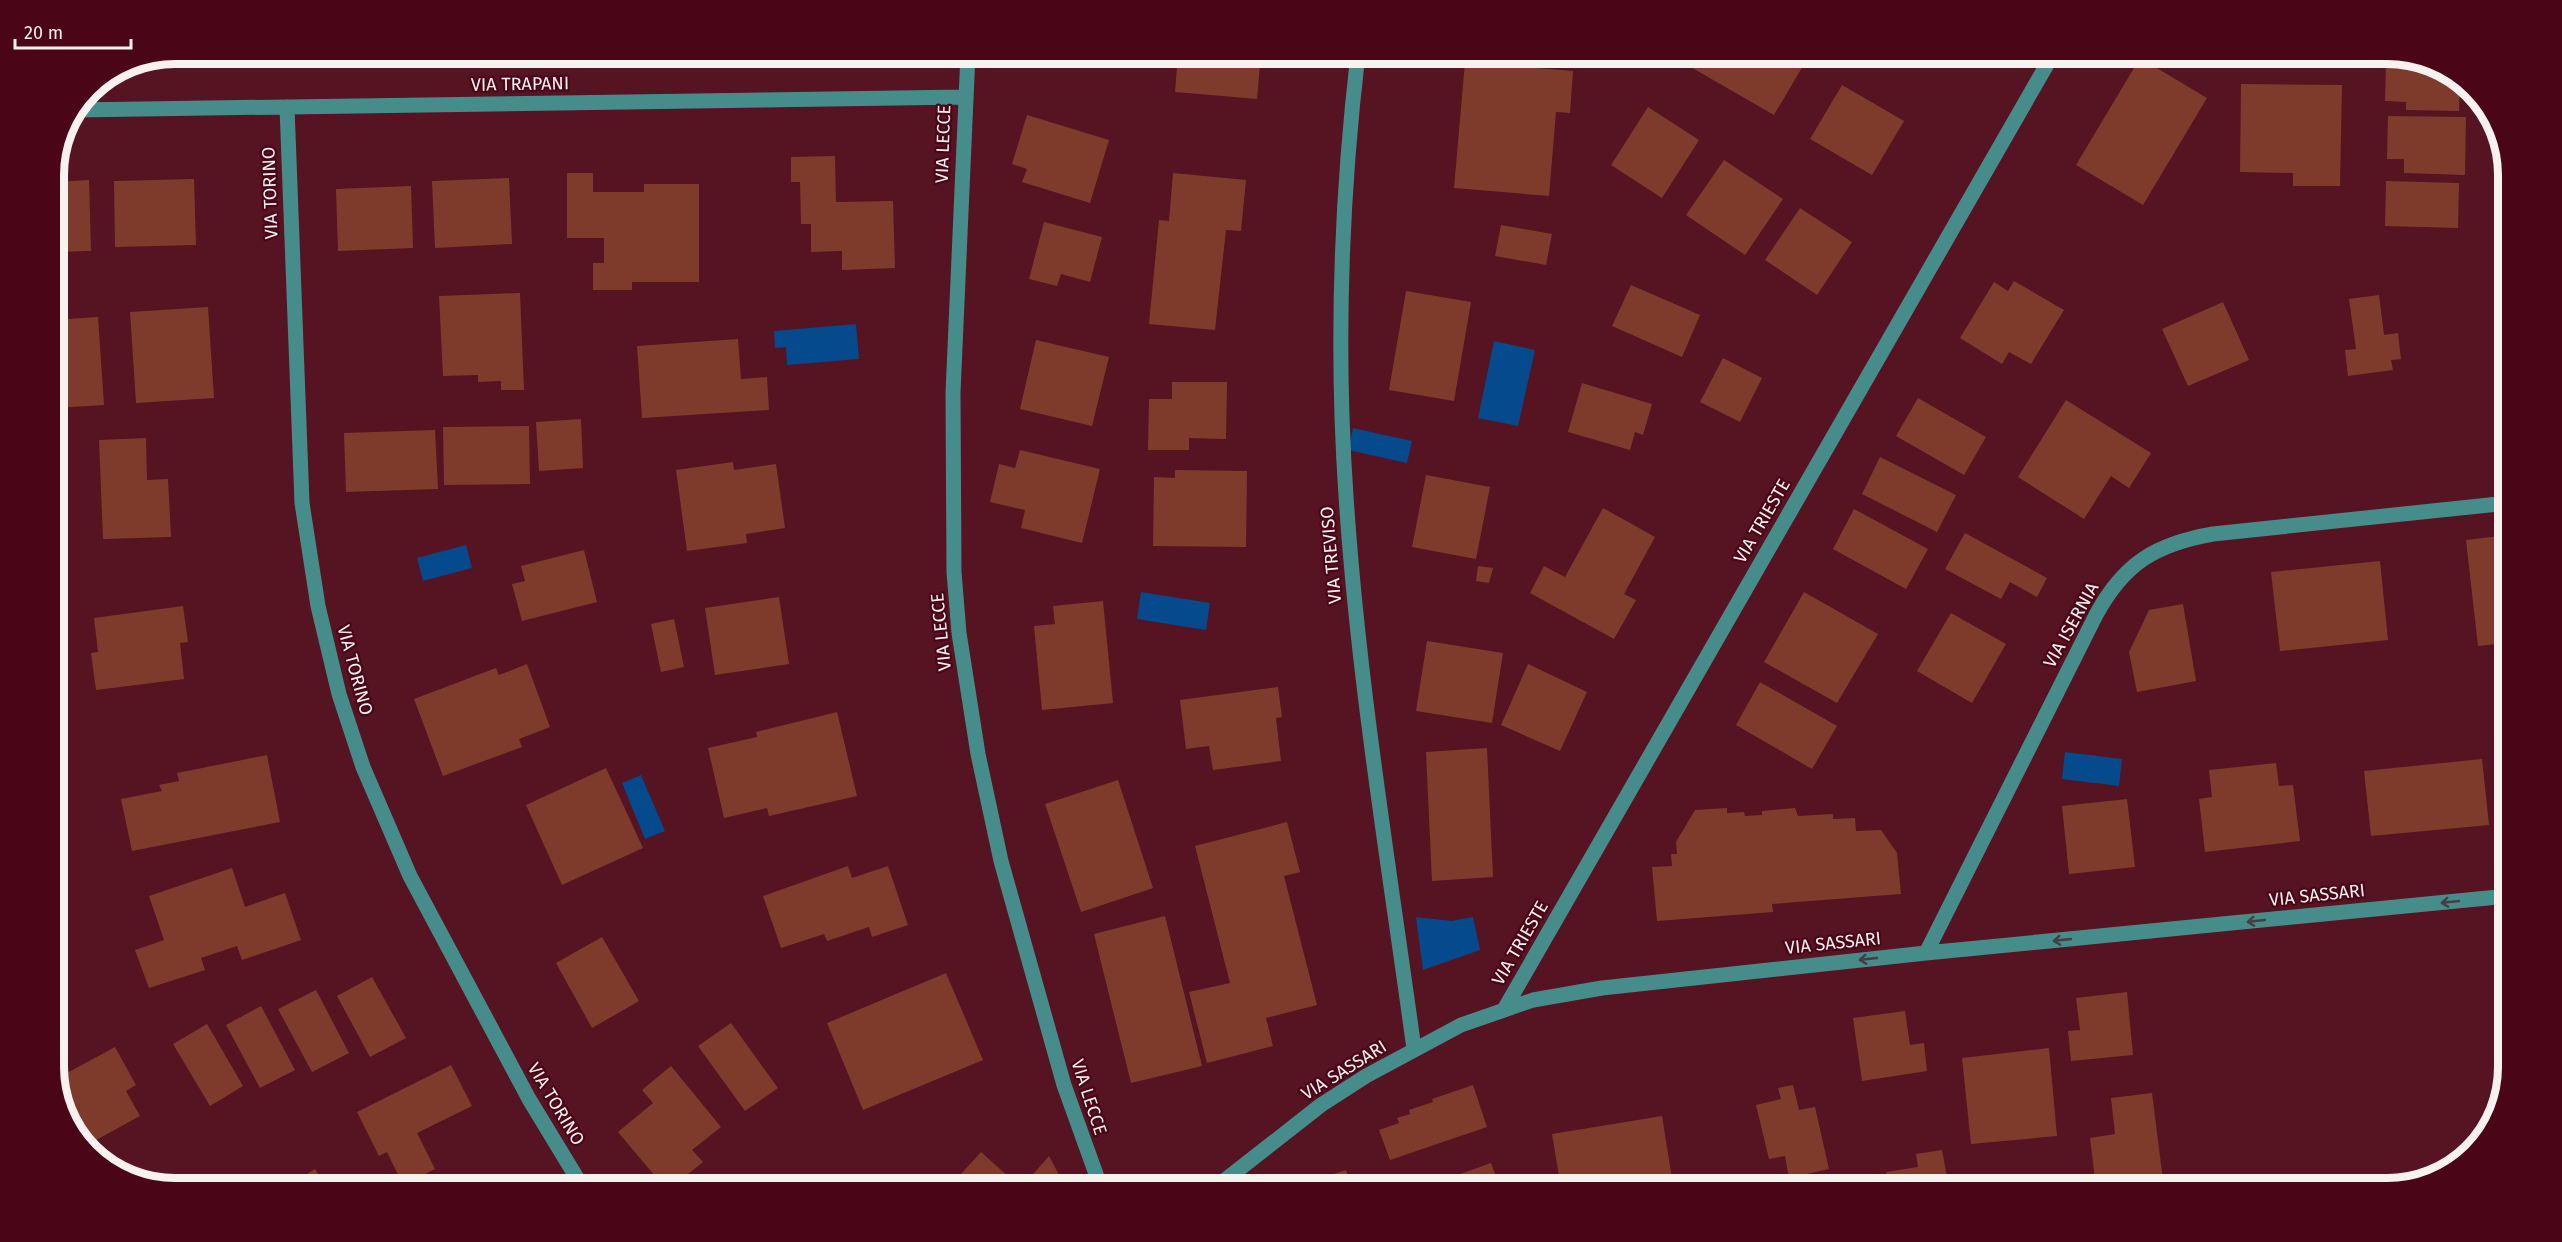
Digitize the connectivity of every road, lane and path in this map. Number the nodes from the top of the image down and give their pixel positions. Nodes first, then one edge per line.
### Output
1 (1357, 64) edge
2 (2047, 64) edge
3 (967, 65) edge
4 (965, 97) junction
5 (286, 107) junction
6 (86, 110) edge
7 (2497, 504) edge
8 (2498, 897) edge
9 (1926, 953) junction
10 (1505, 1008) junction
11 (1414, 1049) junction
12 (578, 1178) edge
13 (1097, 1178) edge
14 (1228, 1178) edge

1 - 11 street, VIA TREVISO
2 - 10 street, VIA TRIESTE
3 - 4 street, VIA LECCE
4 - 5 street, VIA TRAPANI
4 - 13 street, VIA LECCE
5 - 6 street, VIA TRAPANI
5 - 12 street, VIA TORINO
7 - 9 street, VIA ISERNIA
8 -> 9 street, VIA SASSARI
9 -> 10 street, VIA SASSARI
10 - 11 street, VIA SASSARI
11 - 14 street, VIA SASSARI

